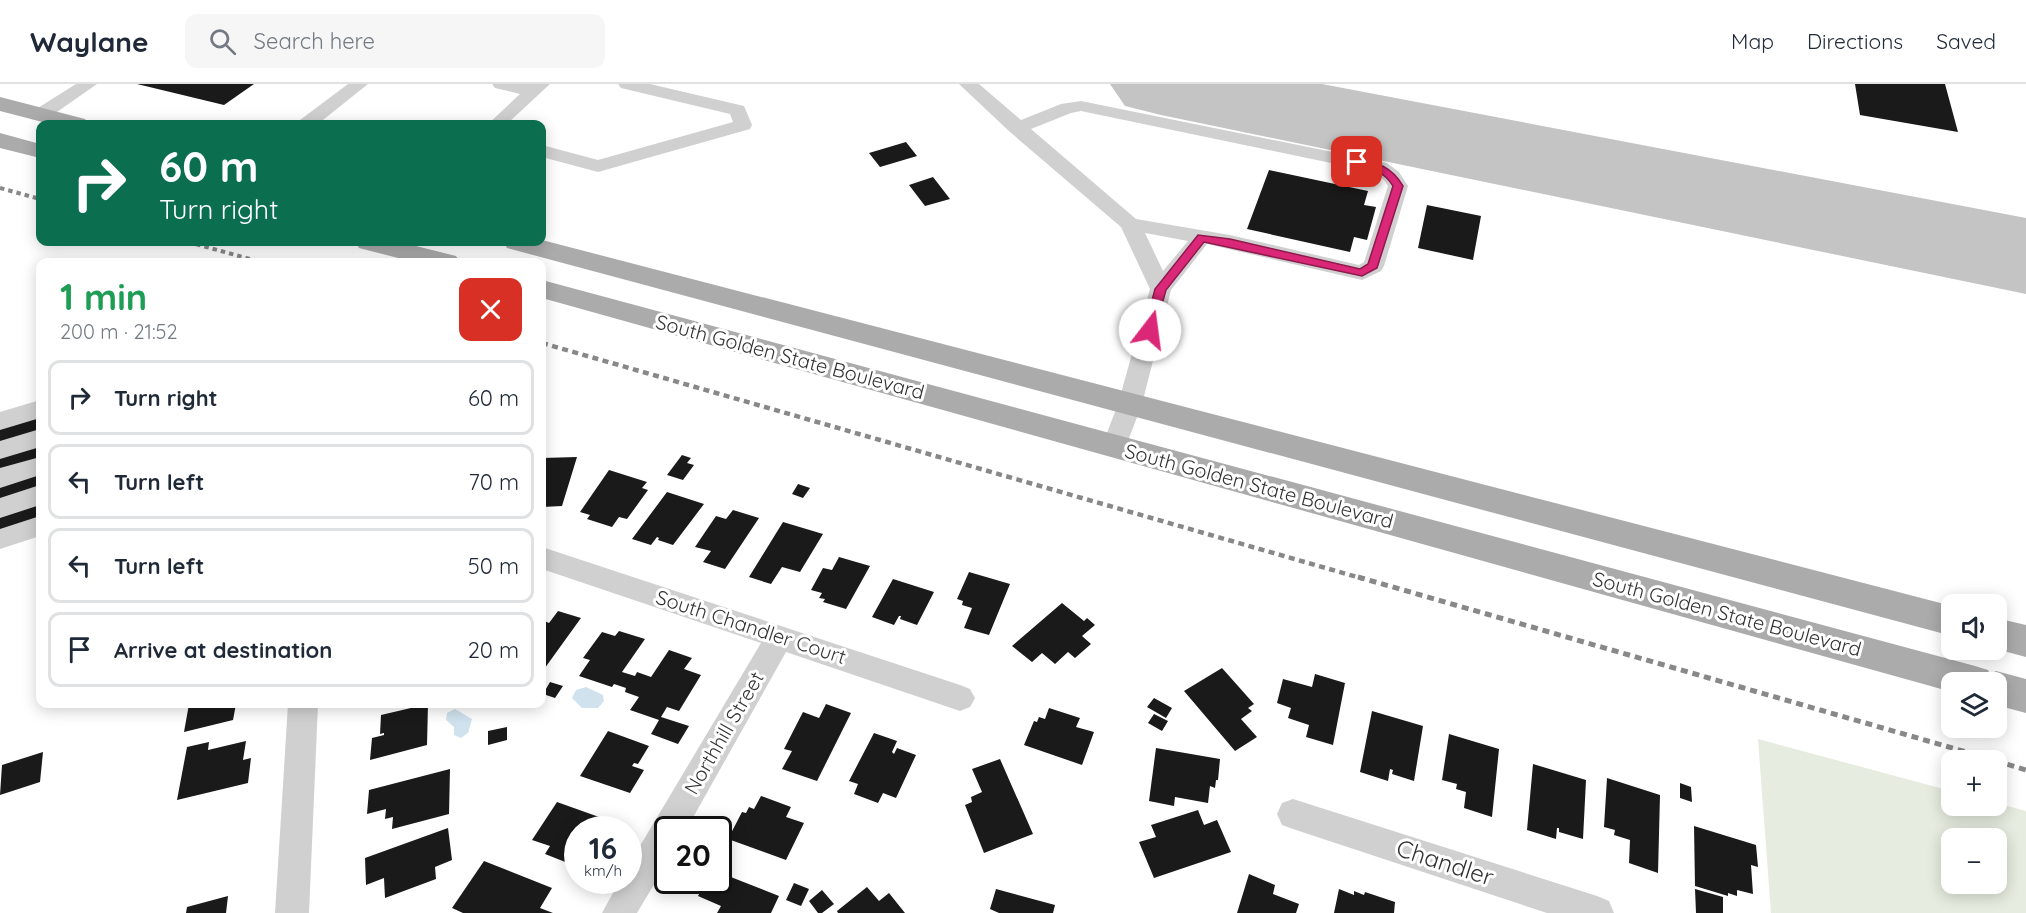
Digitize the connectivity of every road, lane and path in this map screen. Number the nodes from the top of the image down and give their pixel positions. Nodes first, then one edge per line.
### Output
1 (88, 84) edge
2 (359, 84) edge
3 (501, 84) edge
4 (627, 84) edge
5 (968, 84) edge
6 (537, 87) edge
7 (0, 104) edge
8 (40, 115) junction
9 (60, 120) edge
10 (312, 120) edge
11 (501, 120) edge
12 (1017, 128) junction
13 (0, 140) edge
14 (36, 150) edge
15 (546, 152) edge
16 (1130, 224) junction
17 (1202, 238) junction
18 (384, 246) edge
19 (532, 246) edge
20 (431, 258) edge
21 (1161, 289) junction
22 (546, 290) edge
23 (1130, 404) junction
24 (36, 410) edge
25 (0, 422) edge
26 (36, 439) edge
27 (1114, 446) junction
28 (0, 450) edge
29 (36, 467) edge
30 (0, 478) edge
31 (36, 496) edge
32 (0, 508) edge
33 (36, 527) edge
34 (0, 539) edge
35 (546, 559) edge
36 (1941, 618) edge
37 (2007, 636) edge
38 (780, 637) junction
39 (2026, 641) edge
40 (1941, 672) edge
41 (2007, 691) edge
42 (2026, 696) edge
43 (960, 698) dead end
44 (303, 708) edge
45 (1293, 814) dead end
46 (676, 816) edge
47 (654, 854) edge
48 (1545, 905) edge
49 (292, 913) edge
50 (619, 913) edge
51 (1597, 913) edge

1 - 8 street
2 - 10 street
3 - 6 street
4 - 15 street
5 - 12 street
6 - 11 street
7 - 8 main road
8 - 9 main road
12 - 16 street
12 - 17 street
13 - 14 main road
16 - 17 street
16 - 21 street
17 - 21 street
18 - 20 main road
19 - 23 main road
21 - 23 street
22 - 27 main road, South Golden State Boulevard
23 - 27 street
23 - 36 main road
24 - 25 street
26 - 28 street
27 - 40 main road, South Golden State Boulevard
29 - 30 street
31 - 32 street
33 - 34 street
35 - 38 street, South Chandler Court
37 - 39 main road
38 - 43 street, South Chandler Court
38 - 46 street, Northhill Street
41 - 42 main road
44 - 49 street
45 - 48 street, Chandler
47 - 50 street, Northhill Street
48 - 51 street, Chandler

